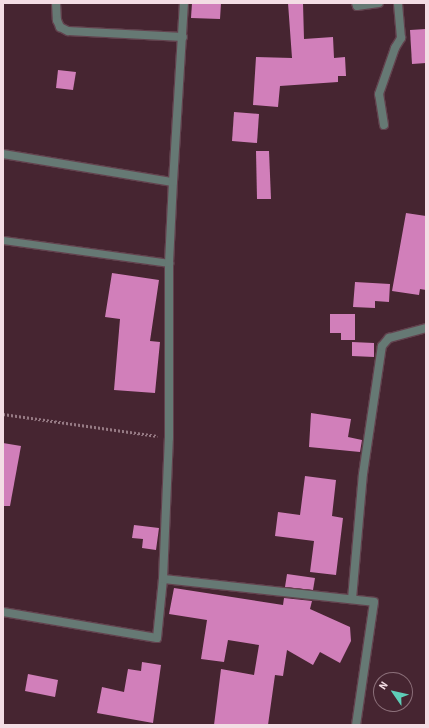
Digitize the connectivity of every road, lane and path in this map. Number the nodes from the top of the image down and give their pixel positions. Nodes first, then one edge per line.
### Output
1 (56, 3) edge
2 (184, 3) edge
3 (356, 3) edge
4 (379, 3) edge
5 (398, 3) edge
6 (183, 37) junction
7 (384, 125) dead end
8 (3, 154) edge
9 (173, 182) junction
10 (3, 240) edge
11 (170, 263) junction
12 (426, 328) edge
13 (3, 414) edge
14 (169, 438) junction
15 (163, 579) junction
16 (352, 600) junction
17 (3, 612) edge
18 (356, 725) edge

1 - 6 street
2 - 6 street
3 - 4 street
5 - 7 street
6 - 9 street
8 - 9 street
9 - 11 street
10 - 11 lane
11 - 14 street
12 - 16 street
13 - 14 path
14 - 15 street
15 - 16 street
15 - 17 street
16 - 18 street

